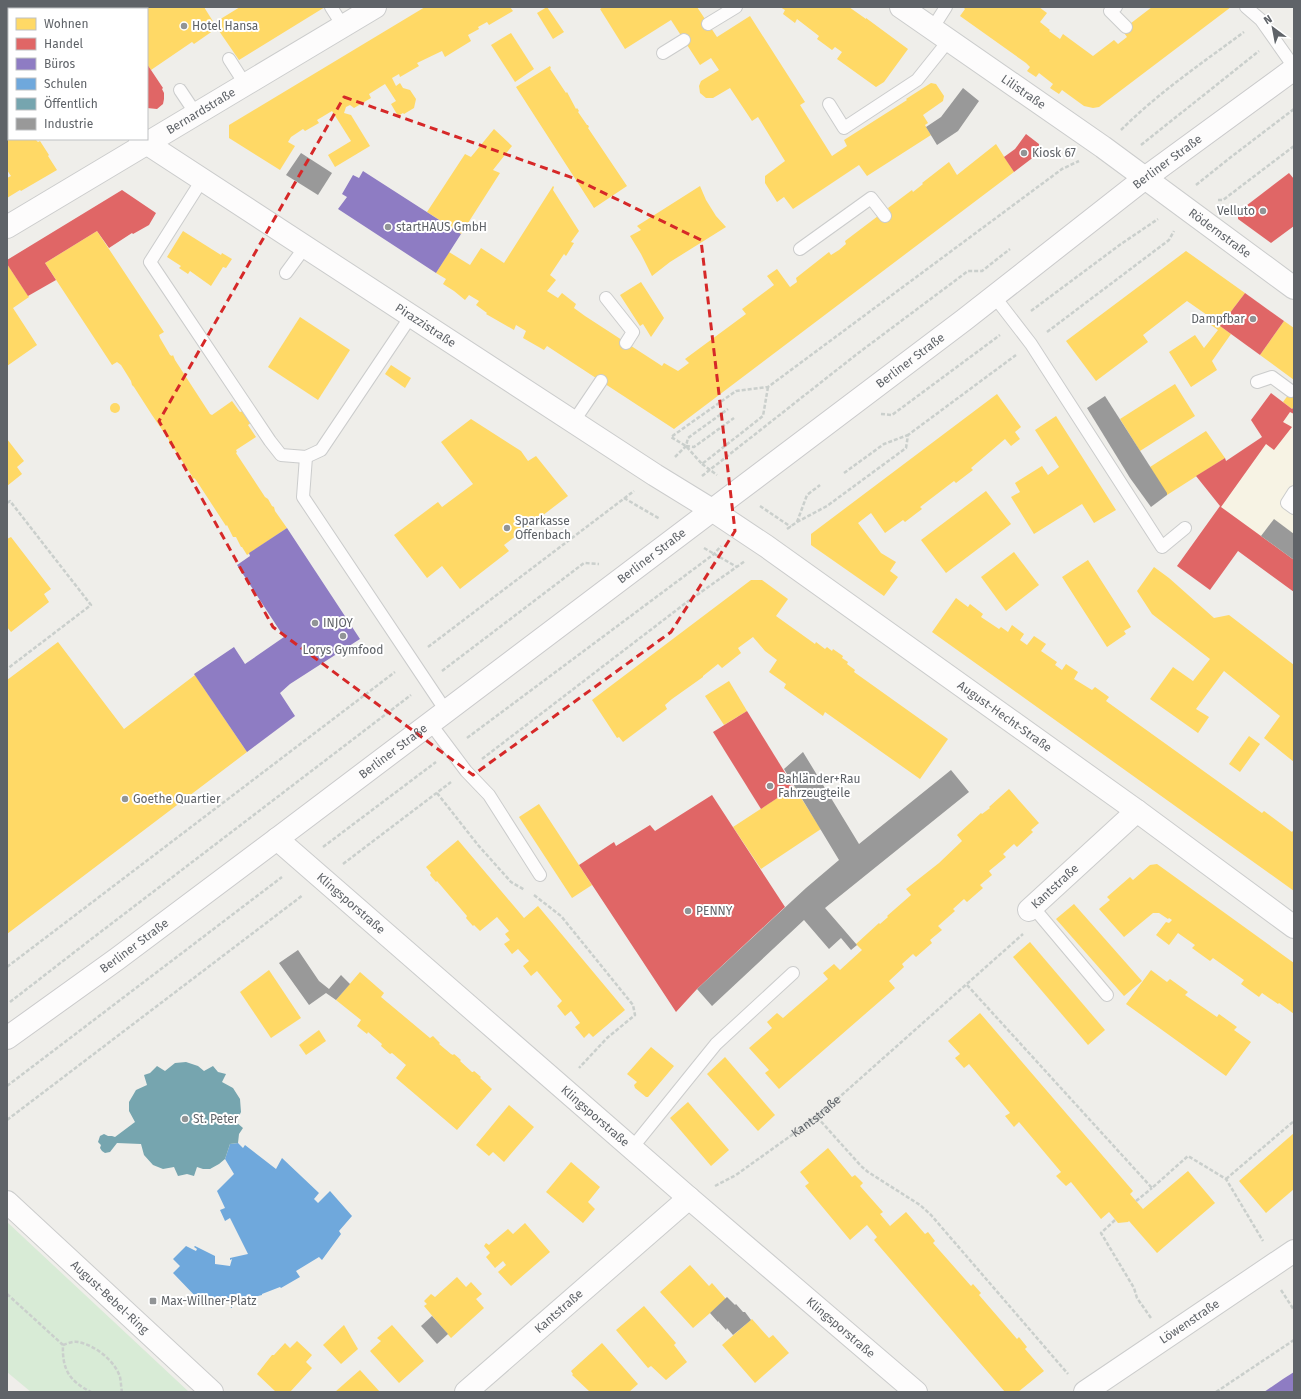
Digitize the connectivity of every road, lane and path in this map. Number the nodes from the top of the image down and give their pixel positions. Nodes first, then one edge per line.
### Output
1 (331, 7) edge
2 (375, 7) edge
3 (736, 7) edge
4 (901, 7) edge
5 (946, 7) edge
6 (1116, 7) edge
7 (1246, 7) edge
8 (1261, 20) junction
9 (708, 24) dead end
10 (343, 26) junction
11 (1126, 27) dead end
12 (940, 34) junction
13 (1274, 39) junction
14 (684, 40) dead end
15 (663, 53) dead end
16 (229, 59) dead end
17 (1294, 68) edge
18 (245, 84) junction
19 (180, 90) dead end
20 (829, 104) dead end
21 (1294, 109) edge
22 (196, 114) junction
23 (1166, 125) dead end
24 (1119, 133) dead end
25 (148, 138) edge
26 (143, 141) edge
27 (1294, 146) edge
28 (1080, 160) dead end
29 (1145, 178) junction
30 (1204, 178) dead end
31 (202, 180) junction
32 (1216, 200) dead end
33 (885, 216) dead end
34 (1163, 216) dead end
35 (7, 228) edge
36 (1175, 229) dead end
37 (305, 247) junction
38 (1012, 247) dead end
39 (800, 249) dead end
40 (286, 273) dead end
41 (1294, 288) edge
42 (994, 296) junction
43 (606, 298) dead end
44 (411, 316) junction
45 (1015, 323) junction
46 (626, 343) dead end
47 (1031, 344) junction
48 (601, 381) dead end
49 (1257, 382) dead end
50 (768, 387) junction
51 (1291, 391) dead end
52 (728, 409) dead end
53 (878, 414) dead end
54 (734, 418) dead end
55 (574, 421) junction
56 (908, 435) junction
57 (686, 446) junction
58 (306, 457) junction
59 (723, 458) dead end
60 (844, 473) dead end
61 (655, 474) junction
62 (820, 485) dead end
63 (1294, 492) edge
64 (7, 503) edge
65 (1294, 508) edge
66 (712, 510) junction
67 (797, 522) junction
68 (1185, 528) dead end
69 (723, 544) dead end
70 (766, 546) junction
71 (601, 564) dead end
72 (411, 660) junction
73 (7, 669) edge
74 (427, 683) junction
75 (438, 717) junction
76 (450, 751) junction
77 (466, 771) junction
78 (437, 793) junction
79 (1137, 811) junction
80 (277, 839) junction
81 (324, 846) dead end
82 (288, 873) dead end
83 (540, 875) dead end
84 (323, 880) junction
85 (1031, 909) junction
86 (1294, 927) edge
87 (7, 967) edge
88 (793, 974) dead end
89 (966, 985) junction
90 (1107, 995) dead end
91 (7, 1005) edge
92 (7, 1038) edge
93 (7, 1086) edge
94 (561, 1087) junction
95 (817, 1117) junction
96 (7, 1120) edge
97 (1294, 1121) edge
98 (632, 1148) junction
99 (1226, 1179) junction
100 (1152, 1188) junction
101 (689, 1198) junction
102 (1136, 1201) dead end
103 (7, 1202) edge
104 (1115, 1220) dead end
105 (1285, 1257) edge
106 (7, 1294) edge
107 (1285, 1296) dead end
108 (1294, 1309) edge
109 (1164, 1339) junction
110 (1294, 1340) edge
111 (63, 1345) junction
112 (1068, 1374) dead end
113 (91, 1392) edge
114 (122, 1392) edge
115 (212, 1392) edge
116 (466, 1392) edge
117 (916, 1392) edge
118 (1085, 1392) edge
119 (1216, 1392) edge

1 - 10 lane
2 - 10 street, Bernardstraße
3 - 9 lane
4 - 12 street, Lilistraße
5 - 12 lane
6 - 11 lane
7 - 8 lane
8 - 13 lane
8 - 24 path
10 - 18 street, Bernardstraße
12 - 20 lane
12 - 29 street, Lilistraße
13 - 17 lane
13 - 23 path
14 - 15 lane
16 - 18 lane
17 - 29 street, Berliner Straße
18 - 22 street, Bernardstraße
19 - 22 lane
21 - 30 path
22 - 25 street, Bernardstraße
26 - 31 street, Pirazzistraße
26 - 35 street, Bernardstraße
27 - 32 path
28 - 50 path
29 - 41 street, Rödernstraße
29 - 42 street, Berliner Straße
31 - 37 street, Pirazzistraße
31 - 58 lane
33 - 39 lane
34 - 45 path
36 - 47 path
37 - 40 lane
37 - 44 street, Pirazzistraße
38 - 59 path
42 - 45 lane
42 - 66 street, Berliner Straße
43 - 46 lane
44 - 55 street, Pirazzistraße
44 - 58 lane
45 - 47 lane
45 - 53 path
47 - 56 path
47 - 68 lane
48 - 55 lane
49 - 51 lane
50 - 57 path
50 - 57 path
52 - 57 path
54 - 57 path
55 - 61 street, Pirazzistraße
56 - 60 path
56 - 67 path
58 - 72 lane
61 - 66 street, Pirazzistraße
61 - 72 path
62 - 67 path
63 - 65 lane
64 - 73 path
66 - 70 street, August-Hecht-Straße
66 - 75 street, Berliner Straße
67 - 70 path
69 - 76 path
70 - 77 path
70 - 79 street, August-Hecht-Straße
71 - 74 path
72 - 74 lane
72 - 87 path
74 - 75 lane
74 - 91 path
75 - 76 lane
75 - 80 street, Berliner Straße
76 - 77 lane
76 - 81 path
77 - 78 path
77 - 83 lane
78 - 84 path
78 - 94 path
79 - 85 street, Kantstraße
79 - 86 street, August-Hecht-Straße
80 - 84 street, Klingsporstraße
80 - 92 street, Berliner Straße
82 - 93 path
84 - 94 street, Klingsporstraße
84 - 96 path
85 - 89 path, Kantstraße
85 - 90 lane
88 - 98 lane
89 - 95 path, Kantstraße
89 - 100 path
94 - 98 street, Klingsporstraße
95 - 101 path, Kantstraße
95 - 112 path
97 - 99 path
98 - 101 street, Klingsporstraße
99 - 100 path
99 - 105 path
100 - 102 path
101 - 116 street, Kantstraße
101 - 117 street, Klingsporstraße
103 - 115 street, August-Bebel-Ring
104 - 109 path
105 - 109 street, Löwenstraße
106 - 111 path
107 - 108 path
109 - 118 street, Löwenstraße
110 - 119 path
111 - 113 path
111 - 114 path

